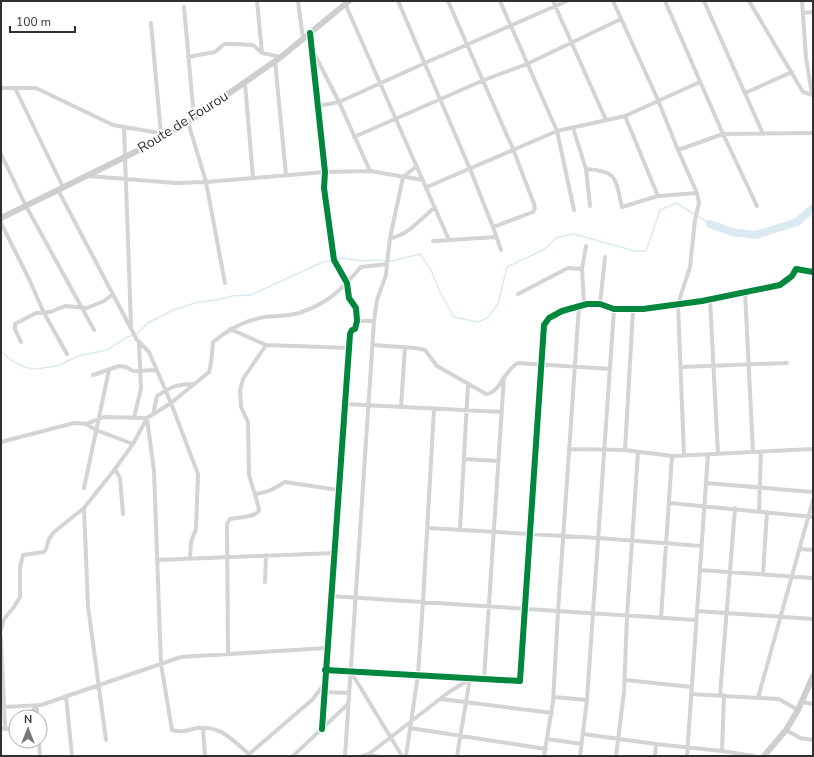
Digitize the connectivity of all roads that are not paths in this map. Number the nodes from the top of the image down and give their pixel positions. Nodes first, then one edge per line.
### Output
1 (257, 1) edge
2 (298, 1) edge
3 (398, 1) edge
4 (448, 1) edge
5 (500, 1) edge
6 (553, 1) edge
7 (567, 1) edge
8 (613, 1) edge
9 (664, 1) edge
10 (704, 1) edge
11 (749, 1) edge
12 (802, 1) edge
13 (346, 2) edge
14 (555, 6) junction
15 (184, 7) dead end
16 (813, 12) edge
17 (803, 13) junction
18 (621, 19) junction
19 (151, 23) dead end
20 (510, 25) junction
21 (310, 33) junction
22 (303, 39) junction
23 (572, 43) junction
24 (467, 45) junction
25 (312, 49) junction
26 (262, 53) junction
27 (188, 57) junction
28 (281, 57) junction
29 (275, 61) junction
30 (425, 63) junction
31 (527, 64) junction
32 (792, 72) junction
33 (484, 80) junction
34 (700, 82) junction
35 (245, 83) junction
36 (381, 83) junction
37 (1, 88) edge
38 (16, 88) junction
39 (745, 94) junction
40 (813, 95) edge
41 (440, 99) junction
42 (658, 100) junction
43 (338, 102) junction
44 (318, 106) junction
45 (625, 116) junction
46 (397, 119) junction
47 (191, 120) junction
48 (606, 120) junction
49 (124, 127) junction
50 (572, 128) junction
51 (557, 131) junction
52 (813, 133) edge
53 (723, 134) junction
54 (763, 134) junction
55 (161, 136) junction
56 (354, 137) junction
57 (514, 149) junction
58 (678, 150) junction
59 (1, 154) edge
60 (125, 157) junction
61 (417, 166) junction
62 (470, 169) junction
63 (586, 169) junction
64 (325, 172) junction
65 (370, 172) junction
66 (286, 175) junction
67 (86, 176) junction
68 (403, 177) junction
69 (253, 178) junction
70 (126, 179) junction
71 (423, 180) junction
72 (206, 182) junction
73 (427, 187) junction
74 (60, 189) junction
75 (696, 193) junction
76 (658, 196) junction
77 (26, 206) junction
78 (590, 206) dead end
79 (757, 206) dead end
80 (435, 207) junction
81 (574, 210) dead end
82 (1, 218) edge
83 (1, 223) edge
84 (493, 227) junction
85 (496, 237) junction
86 (390, 238) junction
87 (449, 240) junction
88 (433, 241) dead end
89 (586, 246) dead end
90 (500, 250) dead end
91 (605, 257) dead end
92 (387, 264) junction
93 (582, 269) junction
94 (813, 272) edge
95 (225, 283) dead end
96 (347, 283) junction
97 (746, 292) junction
98 (113, 294) junction
99 (518, 294) dead end
100 (710, 299) junction
101 (600, 304) junction
102 (678, 304) junction
103 (584, 305) junction
104 (579, 306) junction
105 (81, 308) junction
106 (614, 309) junction
107 (633, 310) junction
108 (44, 313) junction
109 (357, 321) junction
110 (374, 321) junction
111 (230, 329) junction
112 (94, 330) dead end
113 (132, 330) junction
114 (21, 342) dead end
115 (139, 342) junction
116 (266, 345) junction
117 (373, 345) junction
118 (405, 347) junction
119 (349, 348) junction
120 (67, 354) dead end
121 (787, 363) dead end
122 (542, 364) junction
123 (749, 365) junction
124 (714, 366) junction
125 (574, 367) junction
126 (681, 367) junction
127 (610, 369) junction
128 (109, 370) junction
129 (156, 370) junction
130 (141, 372) junction
131 (93, 375) dead end
132 (504, 377) junction
133 (193, 384) junction
134 (468, 384) junction
135 (165, 390) junction
136 (171, 403) junction
137 (345, 404) junction
138 (368, 405) junction
139 (401, 407) junction
140 (434, 409) junction
141 (467, 410) junction
142 (502, 412) junction
143 (153, 414) junction
144 (134, 418) junction
145 (147, 418) junction
146 (98, 420) junction
147 (86, 424) junction
148 (96, 430) junction
149 (1, 442) edge
150 (133, 444) junction
151 (569, 449) junction
152 (813, 449) edge
153 (604, 450) junction
154 (626, 450) junction
155 (638, 452) junction
156 (753, 452) junction
157 (761, 452) junction
158 (708, 454) junction
159 (718, 454) junction
160 (672, 456) junction
161 (684, 456) junction
162 (464, 459) junction
163 (499, 461) junction
164 (115, 469) junction
165 (706, 482) junction
166 (760, 487) junction
167 (84, 488) dead end
168 (338, 490) junction
169 (813, 492) edge
170 (255, 494) junction
171 (813, 500) edge
172 (670, 502) junction
173 (704, 505) junction
174 (84, 508) junction
175 (735, 508) junction
176 (759, 511) junction
177 (767, 512) junction
178 (122, 514) dead end
179 (811, 517) edge
180 (428, 528) junction
181 (460, 530) junction
182 (494, 532) junction
183 (530, 534) junction
184 (563, 536) junction
185 (598, 538) junction
186 (632, 540) junction
187 (666, 543) junction
188 (701, 546) junction
189 (799, 549) junction
190 (813, 550) edge
191 (334, 552) junction
192 (266, 555) junction
193 (227, 557) junction
194 (190, 558) junction
195 (157, 560) junction
196 (700, 570) junction
197 (729, 572) junction
198 (763, 574) junction
199 (792, 576) junction
200 (813, 578) edge
201 (265, 582) dead end
202 (330, 596) junction
203 (356, 598) junction
204 (423, 602) junction
205 (489, 607) junction
206 (525, 609) junction
207 (697, 611) junction
208 (558, 612) junction
209 (726, 613) junction
210 (592, 614) junction
211 (627, 616) junction
212 (780, 616) junction
213 (661, 618) junction
214 (813, 619) edge
215 (696, 620) junction
216 (1, 630) edge
217 (1, 638) edge
218 (327, 648) junction
219 (228, 654) junction
220 (161, 664) junction
221 (326, 670) junction
222 (351, 671) junction
223 (418, 675) junction
224 (813, 676) edge
225 (470, 678) junction
226 (484, 679) junction
227 (625, 680) junction
228 (325, 682) junction
229 (99, 685) junction
230 (692, 687) junction
231 (318, 691) junction
232 (324, 692) junction
233 (349, 693) junction
234 (691, 694) junction
235 (722, 695) junction
236 (66, 696) junction
237 (554, 697) junction
238 (758, 698) junction
239 (441, 699) junction
240 (587, 700) junction
241 (466, 702) junction
242 (802, 702) junction
243 (349, 704) junction
244 (813, 704) edge
245 (37, 705) junction
246 (4, 707) junction
247 (34, 709) edge
248 (37, 709) edge
249 (798, 710) junction
250 (552, 713) junction
251 (411, 722) junction
252 (203, 728) junction
253 (410, 728) junction
254 (3, 729) edge
255 (322, 729) junction
256 (786, 730) junction
257 (583, 734) junction
258 (461, 736) junction
259 (391, 737) junction
260 (547, 739) junction
261 (618, 739) junction
262 (106, 740) dead end
263 (813, 740) edge
264 (582, 744) junction
265 (656, 744) junction
266 (688, 747) junction
267 (546, 749) junction
268 (722, 751) junction
269 (248, 755) edge
270 (364, 755) edge
271 (72, 756) edge
272 (204, 756) edge
273 (292, 756) edge
274 (345, 756) edge
275 (376, 756) edge
276 (402, 756) edge
277 (406, 756) edge
278 (457, 756) edge
279 (544, 756) edge
280 (580, 756) edge
281 (616, 756) edge
282 (655, 756) edge
283 (687, 756) edge
284 (754, 756) edge
285 (764, 756) edge

1 - 26 street
2 - 22 street
3 - 30 street
4 - 24 street
5 - 20 street
6 - 14 street
7 - 14 street
8 - 18 street
9 - 34 street
10 - 39 street
11 - 32 street
12 - 17 street
13 - 21 main road, Route de Fourou
13 - 36 street
14 - 20 street
14 - 23 street
15 - 27 street
16 - 17 street
17 - 40 street
18 - 23 street
18 - 42 street
19 - 55 street
20 - 24 street
20 - 31 street
21 - 22 main road, Route de Fourou
21 - 25 street
22 - 28 main road, Route de Fourou
23 - 31 street
23 - 48 street
24 - 30 street
24 - 33 street
25 - 43 street
25 - 44 street
26 - 27 street
26 - 28 street
27 - 47 street
28 - 29 main road, Route de Fourou
29 - 35 main road, Route de Fourou
29 - 66 street
30 - 36 street
30 - 41 street
31 - 33 street
31 - 51 street
32 - 39 street
32 - 40 street
33 - 41 street
33 - 57 street
34 - 42 street
34 - 53 street
35 - 47 main road, Route de Fourou
35 - 69 street
36 - 43 street
36 - 46 street
37 - 38 street
38 - 49 street
38 - 74 street
39 - 54 street
41 - 46 street
41 - 62 street
42 - 45 street
42 - 58 street
43 - 44 street
43 - 56 street
44 - 64 street
45 - 48 street
45 - 76 street
46 - 56 street
46 - 61 street
47 - 55 main road, Route de Fourou
47 - 72 street
48 - 50 street
49 - 55 street
49 - 60 street
50 - 51 street
50 - 63 street
51 - 57 street
51 - 81 street
52 - 54 street
53 - 54 street
53 - 58 street
53 - 79 street
55 - 60 main road, Route de Fourou
56 - 65 street
57 - 62 street
57 - 84 street
58 - 75 street
59 - 77 street
60 - 67 main road, Route de Fourou
60 - 70 street
61 - 68 street
61 - 71 street
62 - 73 street
62 - 84 street
63 - 76 street
63 - 78 street
64 - 65 street
64 - 66 street
64 - 96 street
65 - 68 street
66 - 69 street
67 - 70 street
67 - 74 main road, Route de Fourou
68 - 71 street
68 - 86 street
69 - 72 street
70 - 72 street
70 - 113 street
71 - 73 street
72 - 95 street
73 - 80 street
74 - 77 main road, Route de Fourou
74 - 98 street
75 - 76 street
75 - 102 street
77 - 82 main road, Route de Fourou
77 - 105 street
80 - 86 street
80 - 87 street
83 - 108 street
84 - 85 street
85 - 87 street
85 - 90 street
86 - 92 street
87 - 88 street
89 - 93 street
91 - 101 street
92 - 96 street
92 - 110 street
93 - 99 street
93 - 103 street
94 - 97 street
96 - 109 street
96 - 111 street
97 - 100 street
97 - 123 street
98 - 105 street
98 - 113 street
100 - 102 street
100 - 124 street
101 - 103 street
101 - 106 street
102 - 107 street
102 - 126 street
103 - 104 street
104 - 122 street
104 - 125 street
105 - 108 street
105 - 112 street
106 - 107 street
106 - 127 street
107 - 154 street
108 - 114 street
108 - 120 street
109 - 110 street
109 - 119 street
110 - 117 street
111 - 116 street
111 - 133 street
113 - 115 street
115 - 129 street
115 - 130 street
116 - 119 street
116 - 170 street
117 - 118 street
117 - 138 street
118 - 134 street
118 - 139 street
119 - 137 street
121 - 123 street
122 - 125 street
122 - 132 street
122 - 183 street
123 - 124 street
123 - 156 street
124 - 126 street
124 - 159 street
125 - 127 street
125 - 151 street
126 - 161 street
127 - 153 street
128 - 130 street
128 - 131 street
128 - 146 street
129 - 130 street
129 - 135 street
130 - 144 street
132 - 134 street
132 - 142 street
133 - 135 street
133 - 136 street
134 - 141 street
135 - 136 street
135 - 143 street
136 - 143 street
136 - 194 street
137 - 138 street
137 - 168 street
138 - 139 street
138 - 203 street
139 - 140 street
140 - 141 street
140 - 180 street
141 - 142 street
141 - 162 street
142 - 163 street
143 - 145 street
144 - 145 street
144 - 146 street
145 - 150 street
145 - 195 street
146 - 147 street
146 - 148 street
147 - 148 street
147 - 149 street
148 - 150 street
148 - 167 street
150 - 164 street
151 - 153 street
151 - 184 street
152 - 157 street
153 - 154 street
153 - 185 street
154 - 155 street
155 - 160 street
155 - 186 street
156 - 157 street
156 - 159 street
157 - 166 street
158 - 159 street
158 - 161 street
158 - 165 street
160 - 161 street
160 - 172 street
162 - 163 street
162 - 181 street
163 - 182 street
164 - 174 street
164 - 178 street
165 - 166 street
165 - 173 street
166 - 169 street
166 - 176 street
168 - 170 street
168 - 191 street
170 - 193 street
171 - 179 street
172 - 173 street
172 - 187 street
173 - 175 street
173 - 188 street
174 - 216 street
174 - 229 street
175 - 176 street
175 - 197 street
176 - 177 street
177 - 179 street
177 - 198 street
179 - 189 street
180 - 181 street
180 - 204 street
181 - 182 street
182 - 183 street
182 - 205 street
183 - 184 street
183 - 206 street
184 - 185 street
184 - 208 street
185 - 186 street
185 - 210 street
186 - 187 street
186 - 211 street
187 - 188 street
187 - 213 street
188 - 196 street
189 - 190 street
189 - 199 street
191 - 192 street
191 - 202 street
192 - 193 street
192 - 201 street
193 - 194 street
193 - 219 street
194 - 195 street
195 - 220 street
196 - 197 street
196 - 207 street
197 - 198 street
197 - 209 street
198 - 199 street
199 - 200 street
199 - 212 street
202 - 203 street
202 - 218 street
203 - 204 street
203 - 222 street
204 - 205 street
204 - 223 street
205 - 206 street
205 - 226 street
206 - 208 street
206 - 226 street
207 - 209 street
207 - 215 street
208 - 210 street
208 - 237 street
209 - 212 street
209 - 235 street
210 - 211 street
210 - 240 street
211 - 213 street
211 - 227 street
212 - 214 street
212 - 238 street
213 - 215 street
215 - 230 street
217 - 246 street
218 - 219 street
218 - 221 street
219 - 220 street
220 - 229 street
220 - 252 street
221 - 222 street
221 - 228 street
222 - 223 street
222 - 233 street
222 - 259 street
223 - 225 street
223 - 251 street
224 - 242 main road
225 - 226 street
225 - 239 street
225 - 241 street
227 - 230 street
227 - 261 street
228 - 231 street
228 - 232 street
229 - 236 street
229 - 262 street
230 - 234 street
231 - 232 street
231 - 269 street
232 - 233 street
232 - 255 street
233 - 243 street
234 - 235 street
234 - 266 street
235 - 238 street
235 - 268 street
236 - 245 street
236 - 271 street
237 - 240 street
237 - 250 street
238 - 249 street
239 - 241 street
239 - 251 street
240 - 257 street
241 - 250 street
241 - 258 street
242 - 244 street
242 - 249 main road
243 - 255 street
243 - 274 street
245 - 246 street
245 - 247 street
245 - 248 street
246 - 254 street
249 - 256 main road
250 - 260 street
251 - 253 street
251 - 259 street
252 - 269 street
252 - 272 street
253 - 258 street
253 - 277 street
255 - 273 street
256 - 263 street
256 - 285 main road
257 - 261 street
257 - 264 street
258 - 267 street
258 - 278 street
259 - 270 street
259 - 276 street
260 - 264 street
260 - 267 street
261 - 265 street
261 - 281 street
264 - 280 street
265 - 266 street
265 - 282 street
266 - 268 street
266 - 283 street
267 - 279 street
268 - 284 street
270 - 275 street

